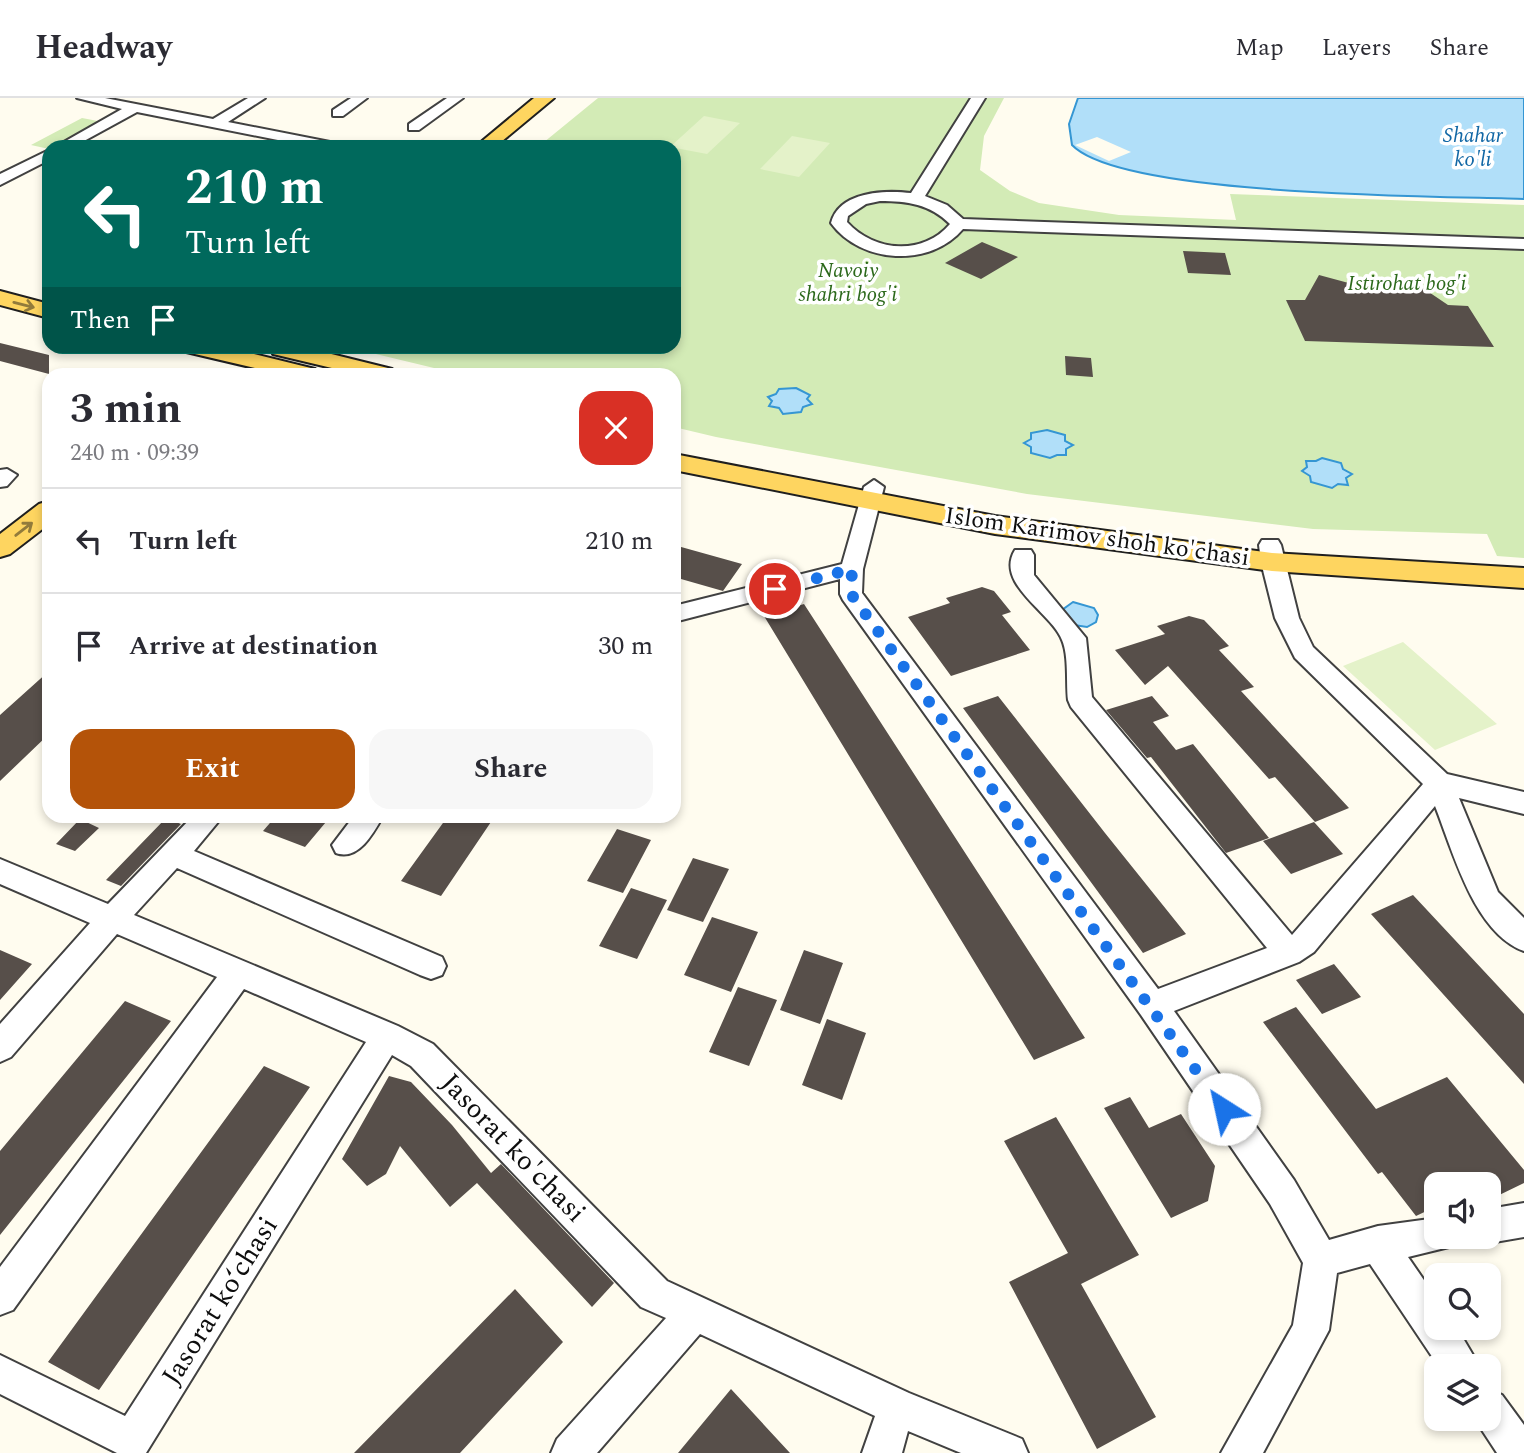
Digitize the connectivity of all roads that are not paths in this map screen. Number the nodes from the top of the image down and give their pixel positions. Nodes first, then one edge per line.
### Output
1 (84, 98) edge
2 (258, 98) edge
3 (360, 98) edge
4 (456, 98) edge
5 (544, 98) edge
6 (558, 98) edge
7 (978, 98) edge
8 (135, 108) junction
9 (338, 113) dead end
10 (215, 124) junction
11 (414, 127) dead end
12 (75, 140) edge
13 (298, 140) edge
14 (493, 140) edge
15 (507, 140) edge
16 (42, 158) edge
17 (0, 180) edge
18 (916, 198) junction
19 (959, 224) junction
20 (1524, 244) edge
21 (0, 279) edge
22 (42, 289) edge
23 (0, 298) edge
24 (42, 309) edge
25 (304, 354) edge
26 (233, 356) edge
27 (206, 368) edge
28 (282, 368) edge
29 (360, 368) edge
30 (681, 448) edge
31 (681, 464) edge
32 (0, 473) edge
33 (0, 481) edge
34 (42, 488) edge
35 (871, 495) junction
36 (42, 515) edge
37 (0, 521) edge
38 (0, 548) edge
39 (1271, 554) junction
40 (1023, 555) dead end
41 (1524, 561) edge
42 (852, 569) junction
43 (1524, 578) edge
44 (681, 612) edge
45 (1439, 783) junction
46 (1524, 803) edge
47 (202, 823) edge
48 (363, 823) edge
49 (346, 845) dead end
50 (173, 854) junction
51 (0, 871) edge
52 (111, 919) junction
53 (1524, 938) edge
54 (1289, 953) junction
55 (431, 966) dead end
56 (237, 974) junction
57 (1152, 1005) junction
58 (387, 1036) junction
59 (0, 1047) edge
60 (1524, 1220) edge
61 (1501, 1224) edge
62 (1424, 1237) edge
63 (1378, 1244) junction
64 (1321, 1260) junction
65 (0, 1297) edge
66 (695, 1313) junction
67 (1452, 1354) edge
68 (0, 1374) edge
69 (897, 1407) junction
70 (1501, 1425) edge
71 (571, 1453) edge
72 (882, 1453) edge
73 (1008, 1453) edge
74 (1241, 1453) edge
75 (1520, 1453) edge

1 - 8 street
2 - 10 street
3 - 9 street
4 - 11 street
5 - 14 main road
6 - 15 main road
7 - 18 street
8 - 10 street
8 - 12 street
10 - 13 street
16 - 17 street
18 - 19 street
18 - 19 street
19 - 20 street
21 - 22 main road
23 -> 24 main road
25 - 29 main road
26 - 27 main road
26 - 28 main road
30 - 35 main road, Islom Karimov shoh ko'chasi
31 - 35 main road, Islom Karimov shoh ko'chasi
32 - 33 street
34 - 37 main road
35 - 39 main road, Islom Karimov shoh ko'chasi
35 - 42 street
38 -> 36 main road
39 - 41 main road, Islom Karimov shoh ko'chasi
39 - 43 main road, Islom Karimov shoh ko'chasi
39 - 45 street
40 - 54 street
42 - 44 street
42 - 57 street
45 - 46 street
45 - 53 street
45 - 54 street
47 - 50 street
48 - 49 street
50 - 52 street
50 - 55 street
51 - 52 street, Jasorat ko'chasi
52 - 56 street, Jasorat ko'chasi
52 - 59 street
54 - 57 street
56 - 58 street, Jasorat ko'chasi
56 - 65 street
57 - 64 street
58 - 66 street, Jasorat ko'chasi
58 - 68 street, Jasorat ko‘chasi
60 - 61 street
62 - 63 street
63 - 64 street
63 - 67 street
64 - 74 street
66 - 69 street, Jasorat ko'chasi
66 - 71 street
69 - 72 street
69 - 73 street, Jasorat ko'chasi
70 - 75 street

